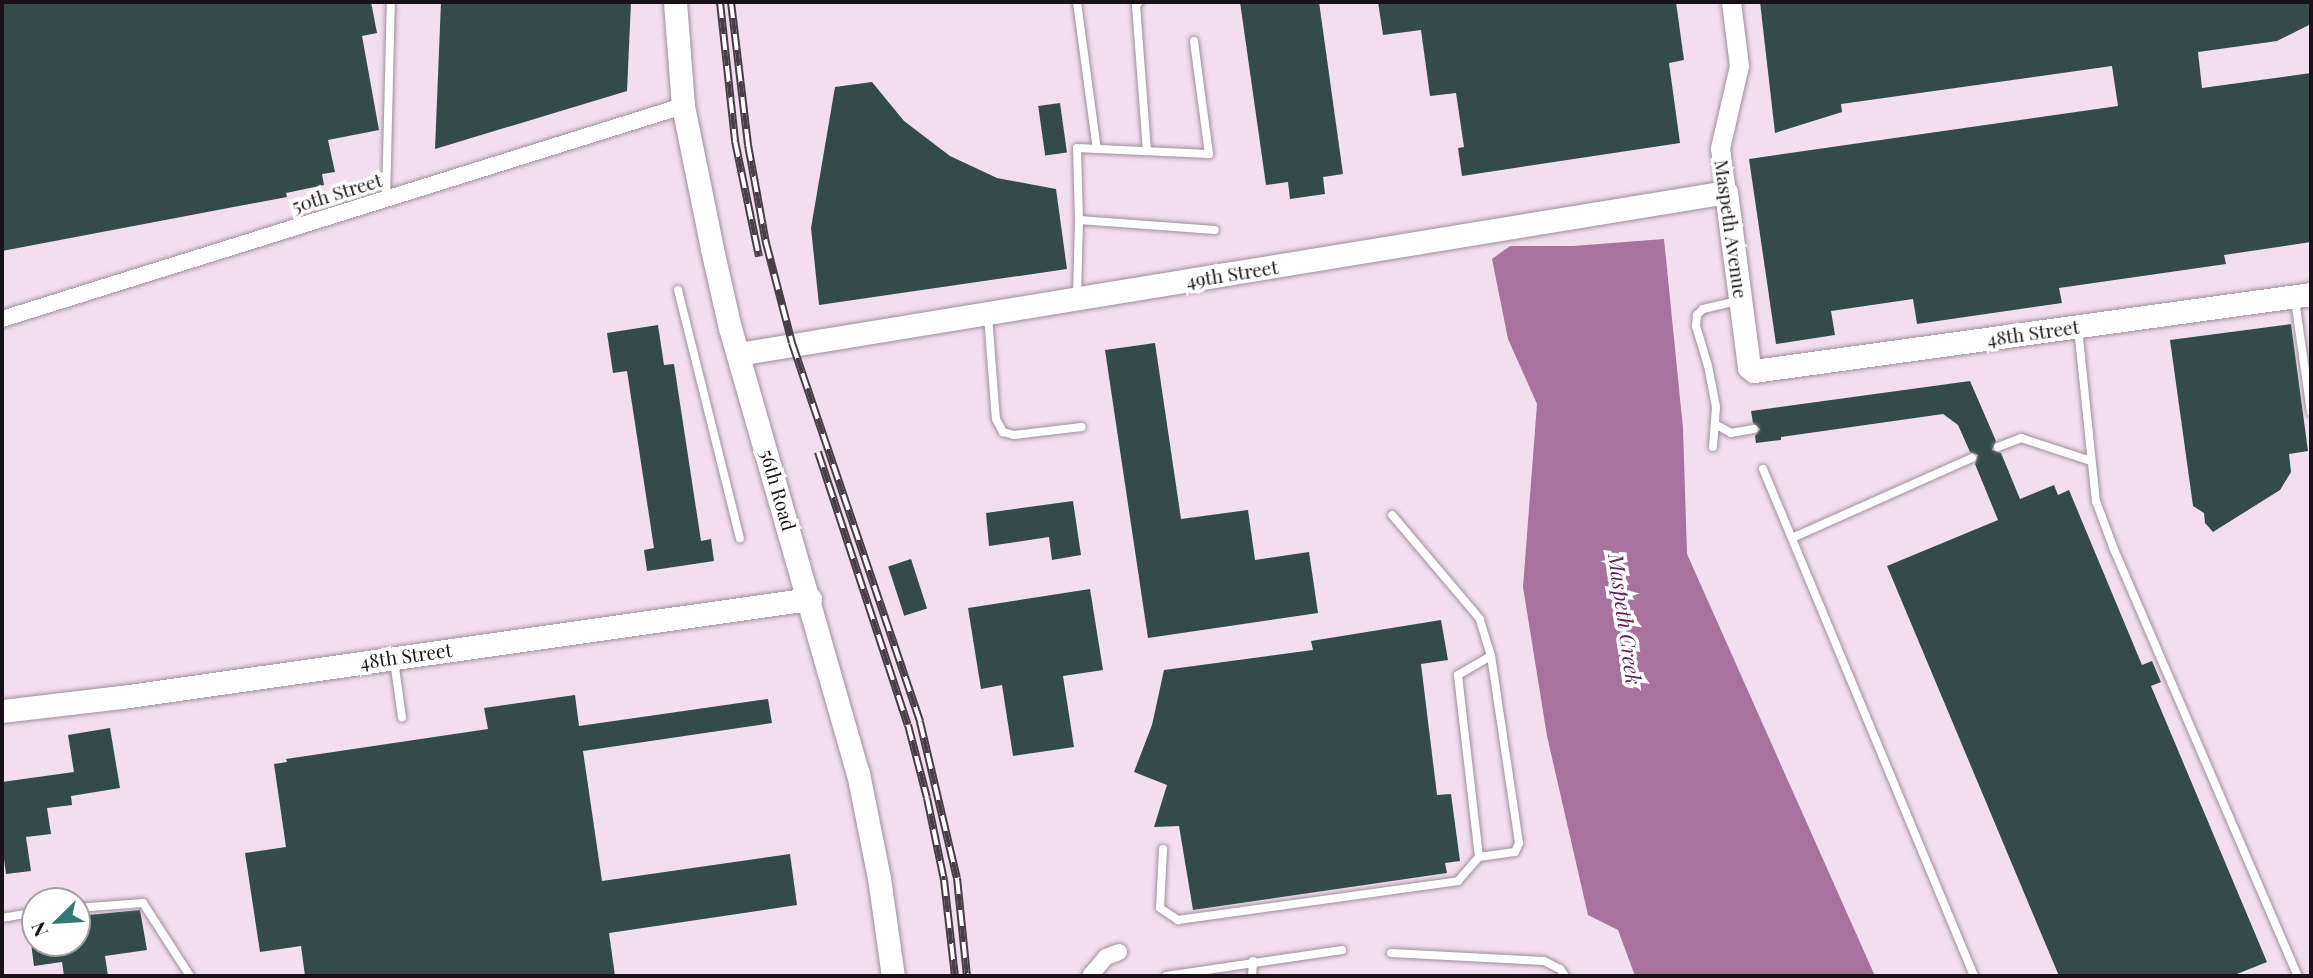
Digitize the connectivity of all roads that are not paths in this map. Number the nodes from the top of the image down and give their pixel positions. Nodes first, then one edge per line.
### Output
1 (391, 2) edge
2 (675, 2) edge
3 (1077, 2) edge
4 (1139, 2) edge
5 (1731, 2) edge
6 (1194, 41) dead end
7 (683, 106) junction
8 (1097, 149) junction
9 (1147, 151) junction
10 (1726, 192) junction
11 (386, 200) junction
12 (1079, 220) junction
13 (1215, 230) dead end
14 (678, 290) dead end
15 (2303, 295) edge
16 (1077, 299) junction
17 (1740, 300) junction
18 (988, 313) junction
19 (2, 319) edge
20 (2078, 327) junction
21 (738, 354) junction
22 (1754, 371) joint
23 (2311, 412) edge
24 (1715, 424) junction
25 (1082, 427) dead end
26 (1754, 429) dead end
27 (1713, 447) dead end
28 (1998, 447) dead end
29 (1972, 458) dead end
30 (2091, 461) junction
31 (1763, 469) dead end
32 (1392, 515) dead end
33 (740, 538) dead end
34 (1792, 538) junction
35 (810, 599) junction
36 (1491, 656) junction
37 (393, 658) junction
38 (2, 710) edge
39 (402, 717) dead end
40 (1163, 849) dead end
41 (1479, 857) junction
42 (91, 907) edge
43 (21, 915) edge
44 (2, 918) edge
45 (1342, 950) dead end
46 (1119, 952) dead end
47 (1391, 953) dead end
48 (1253, 961) junction
49 (190, 976) edge
50 (893, 976) edge
51 (1090, 976) edge
52 (1166, 976) edge
53 (1252, 976) edge
54 (1565, 976) edge
55 (1973, 976) edge
56 (2298, 976) edge

1 - 11 lane
2 - 7 main road, 56th Road
3 - 8 lane
4 - 9 lane
5 - 10 street, Maspeth Avenue
6 - 9 lane
7 - 11 street, 50th Street
7 - 21 main road, 56th Road
8 - 9 lane
8 - 12 lane
10 - 16 main road, 49th Street
10 - 17 main road, Maspeth Avenue
11 - 19 street, 50th Street
12 - 13 lane
12 - 16 lane
14 - 33 lane
15 - 20 main road, 48th Street
15 - 23 lane
16 - 18 main road, 49th Street
17 - 22 main road, Maspeth Avenue
17 - 24 lane
18 - 21 main road, 49th Street
18 - 25 lane
20 - 22 main road, 48th Street
20 - 30 lane
21 - 35 main road, 56th Road
24 - 26 lane
24 - 27 lane
28 - 30 lane
29 - 34 lane
30 - 56 lane
31 - 34 lane
32 - 36 lane
34 - 55 lane
35 - 37 main road, 48th Street
35 - 50 main road, 56th Road
36 - 41 lane
36 - 41 lane
37 - 38 main road, 48th Street
37 - 39 lane
40 - 41 lane
42 - 49 lane
43 - 44 lane
45 - 48 lane
46 - 51 street
47 - 54 lane
48 - 52 lane
48 - 53 lane

